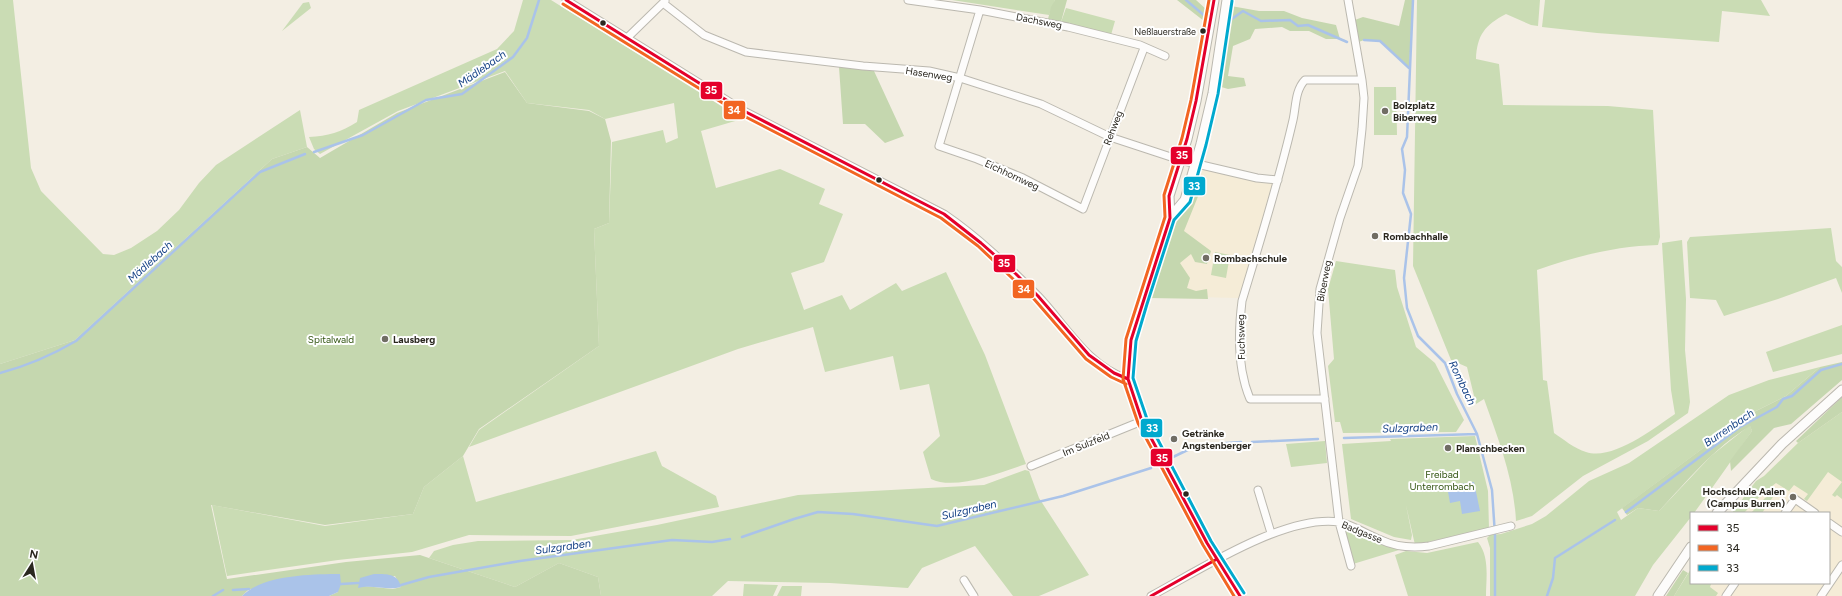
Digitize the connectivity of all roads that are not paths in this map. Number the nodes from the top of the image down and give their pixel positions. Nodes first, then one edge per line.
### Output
1 (566, 0) edge
2 (908, 0) edge
3 (1214, 0) edge
4 (1227, 0) edge
5 (1348, 0) edge
6 (664, 2) edge
7 (980, 10) junction
8 (627, 38) junction
9 (1144, 48) junction
10 (1165, 56) dead end
11 (960, 78) junction
12 (1362, 80) junction
13 (1110, 137) junction
14 (1180, 160) junction
15 (1196, 164) junction
16 (1278, 180) junction
17 (1083, 209) joint
18 (1170, 218) junction
19 (1128, 379) junction
20 (1842, 390) edge
21 (1325, 399) junction
22 (1142, 422) junction
23 (1031, 466) dead end
24 (1258, 490) dead end
25 (1718, 512) edge
26 (1786, 512) edge
27 (1814, 512) edge
28 (1339, 522) junction
29 (1830, 524) edge
30 (1511, 526) dead end
31 (1842, 532) edge
32 (1271, 533) junction
33 (1690, 548) edge
34 (1217, 559) junction
35 (1842, 565) edge
36 (1351, 566) dead end
37 (964, 580) dead end
38 (1830, 583) edge
39 (1734, 584) edge
40 (1829, 584) edge
41 (974, 596) edge
42 (1151, 596) edge
43 (1240, 596) edge
44 (1658, 596) edge
45 (1726, 596) edge
46 (1821, 596) edge

1 - 8 street
2 - 7 street, Dachsweg
3 - 14 main road
4 - 15 main road
5 - 12 street, Biberweg
6 - 8 street
6 - 11 street, Hasenweg
7 - 9 street, Dachsweg
7 - 11 street
8 - 19 street
9 - 10 street, Dachsweg
9 - 13 street, Rehweg
11 - 13 street, Hasenweg
11 - 17 street, Eichhornweg
12 - 16 street, Fuchsweg
12 - 21 street, Biberweg
13 - 14 street, Hasenweg
13 - 17 street, Rehweg
14 - 15 street, Hasenweg
14 - 18 main road
15 - 16 street
15 - 18 main road
16 - 21 street, Fuchsweg
18 - 19 main road
19 - 22 main road
20 - 25 main road
21 - 28 street, Biberweg
22 - 23 street, Im Sulzfeld
22 - 34 main road
24 - 32 street
26 - 27 street
28 - 30 street, Badgasse
28 - 32 street, Badgasse
28 - 36 street, Biberweg
29 - 31 street
32 - 34 street, Badgasse
33 - 44 main road
34 - 42 street, Badgasse
34 - 43 main road
35 - 38 street
37 - 41 street
39 - 45 street
40 - 46 street

